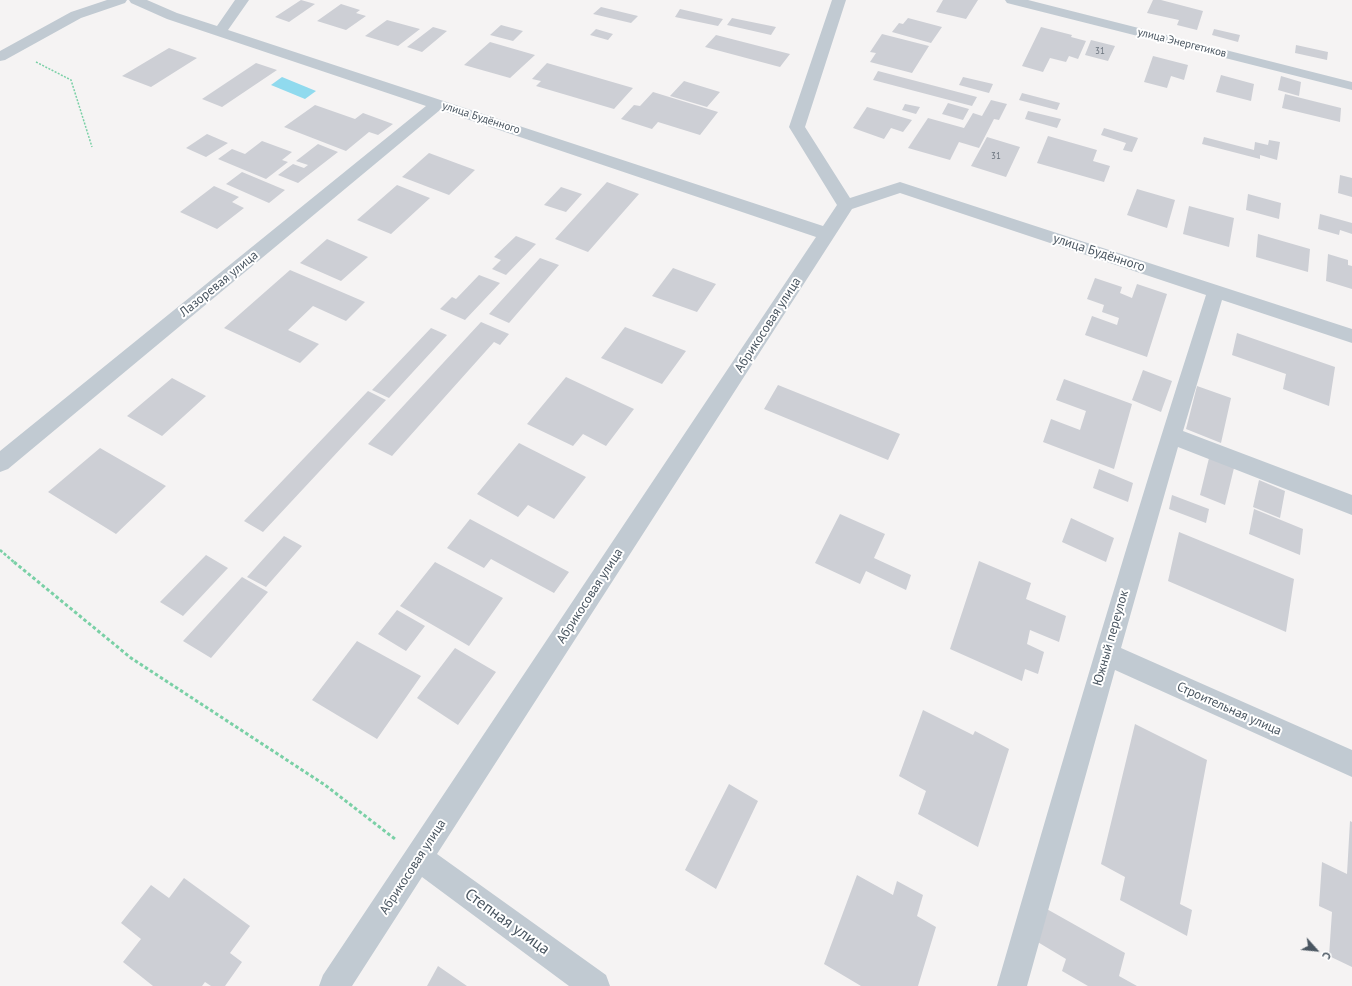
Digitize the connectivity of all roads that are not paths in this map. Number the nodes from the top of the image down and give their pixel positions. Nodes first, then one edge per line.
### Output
1 (120, 0) edge
2 (136, 0) edge
3 (175, 0) edge
4 (242, 0) edge
5 (839, 0) edge
6 (1012, 0) edge
7 (172, 16) junction
8 (220, 32) junction
9 (0, 57) edge
10 (1352, 86) edge
11 (438, 104) junction
12 (846, 205) junction
13 (827, 234) junction
14 (1216, 291) junction
15 (1352, 336) edge
16 (1171, 435) junction
17 (0, 464) edge
18 (1352, 505) edge
19 (1106, 654) junction
20 (1352, 764) edge
21 (419, 858) junction
22 (334, 986) edge
23 (595, 986) edge
24 (1012, 986) edge

1 - 9 street
2 - 7 street, улица Будённого
3 - 7 street
4 - 8 street
5 - 12 street
6 - 10 street, улица Энергетиков
7 - 8 street, улица Будённого
8 - 11 street, улица Будённого
11 - 13 street, улица Будённого
11 - 17 street, Лазоревая улица
12 - 13 street, Абрикосовая улица
12 - 14 street, улица Будённого
13 - 21 street, Абрикосовая улица
14 - 15 street, улица Будённого
14 - 16 street, Южный переулок
16 - 18 street
16 - 19 street, Южный переулок
19 - 20 street, Строительная улица
19 - 24 street, Южный переулок
21 - 22 street, Абрикосовая улица
21 - 23 street, Степная улица

